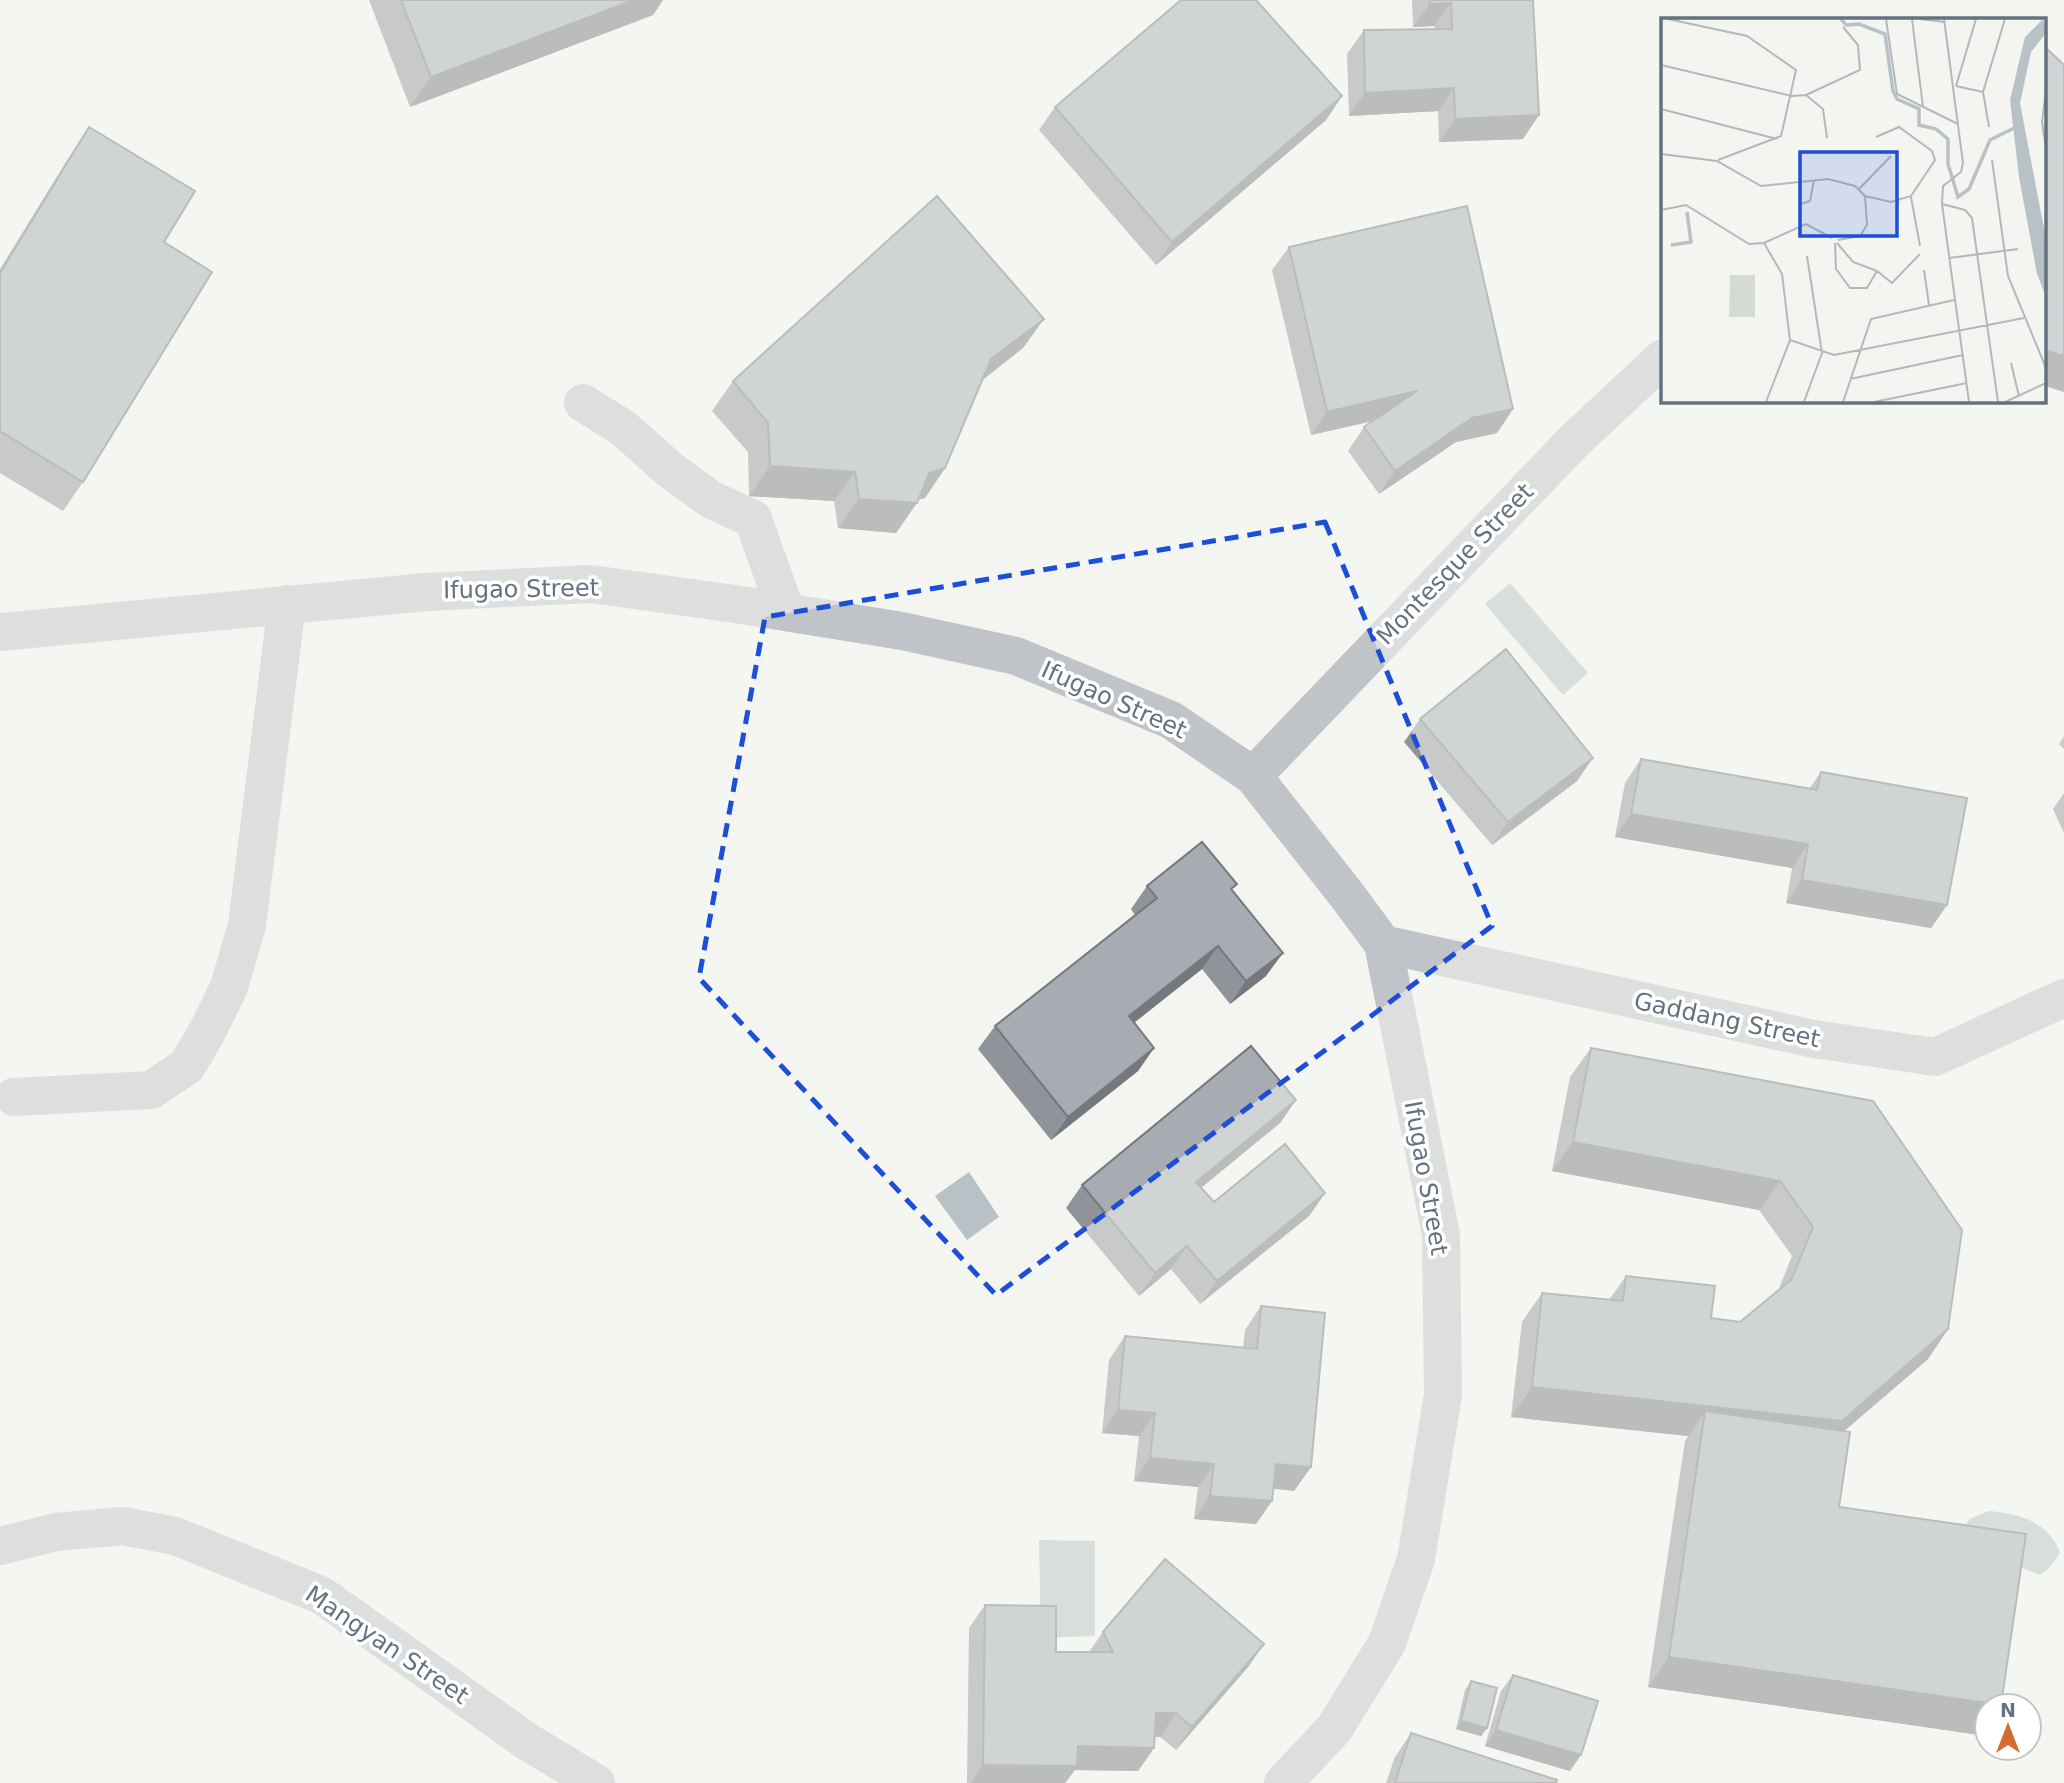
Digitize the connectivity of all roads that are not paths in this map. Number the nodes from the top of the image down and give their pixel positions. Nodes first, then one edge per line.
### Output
1 (1661, 360) edge
2 (583, 403) dead end
3 (287, 604) junction
4 (786, 612) junction
5 (0, 632) edge
6 (1253, 776) junction
7 (1382, 944) junction
8 (2064, 998) edge
9 (14, 1097) dead end
10 (0, 1546) edge
11 (596, 1783) edge
12 (1283, 1783) edge

1 - 6 street, Montesque Street
2 - 4 street
3 - 4 street, Ifugao Street
3 - 5 street, Ifugao Street
3 - 9 street
4 - 6 street, Ifugao Street
6 - 7 street, Ifugao Street
7 - 8 street, Gaddang Street
7 - 12 street, Ifugao Street
10 - 11 street, Mangyan Street

